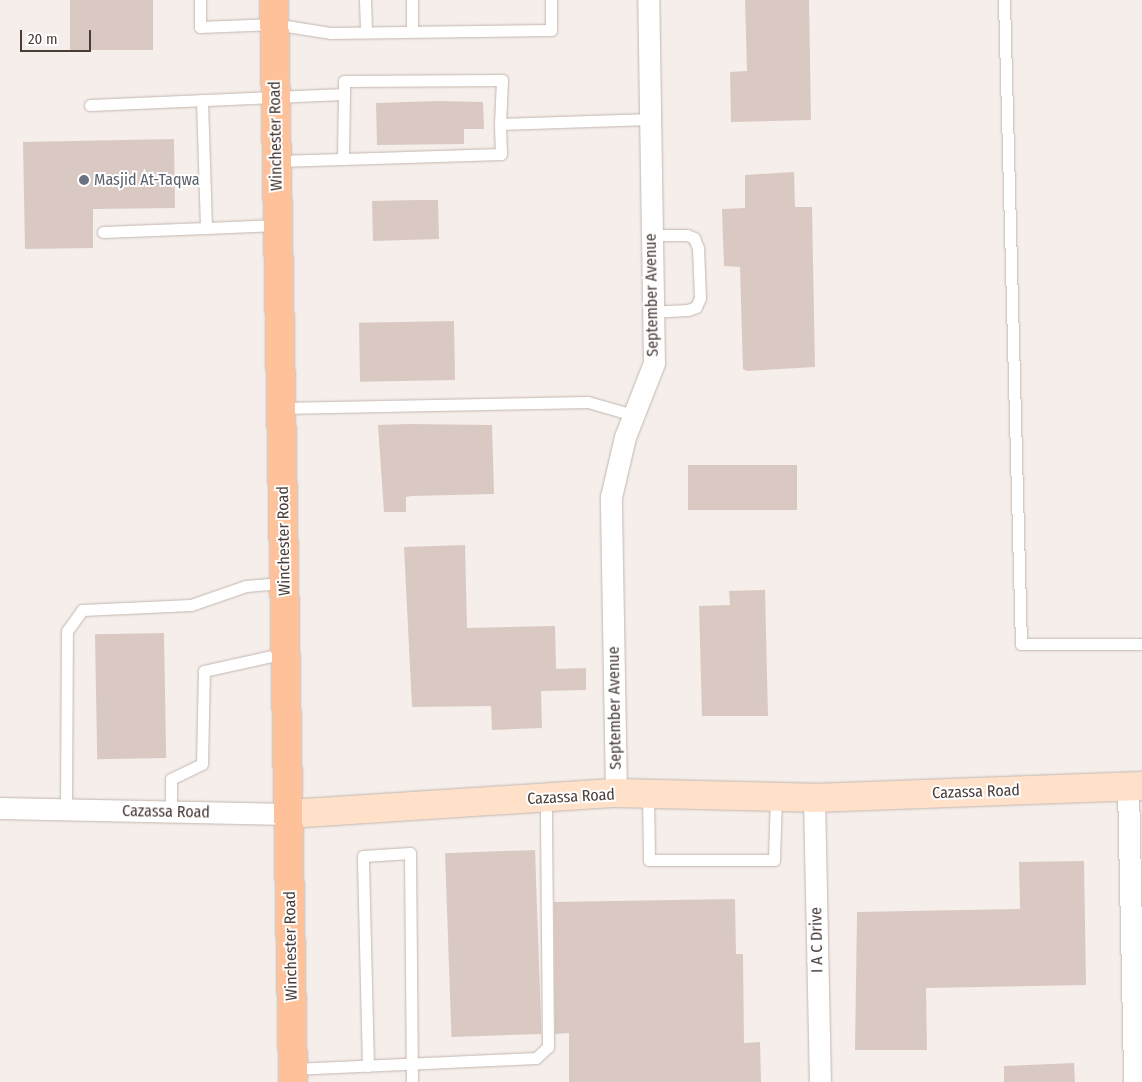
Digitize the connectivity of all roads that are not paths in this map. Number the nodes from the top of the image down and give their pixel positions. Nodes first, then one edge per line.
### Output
1 (200, 0) edge
2 (365, 0) edge
3 (412, 0) edge
4 (551, 0) edge
5 (648, 0) edge
6 (1004, 0) edge
7 (274, 12) edge
8 (412, 30) junction
9 (366, 32) junction
10 (344, 94) junction
11 (276, 97) junction
12 (202, 100) junction
13 (90, 105) dead end
14 (650, 119) junction
15 (500, 124) junction
16 (343, 158) junction
17 (277, 161) junction
18 (278, 225) junction
19 (206, 228) junction
20 (103, 232) dead end
21 (652, 236) junction
22 (653, 312) junction
23 (281, 408) junction
24 (633, 415) junction
25 (284, 583) junction
26 (1142, 644) edge
27 (286, 653) junction
28 (1135, 786) edge
29 (616, 793) junction
30 (648, 794) junction
31 (776, 797) junction
32 (546, 798) junction
33 (814, 798) junction
34 (0, 808) edge
35 (66, 809) junction
36 (171, 812) junction
37 (288, 814) junction
38 (412, 1062) junction
39 (368, 1066) junction
40 (293, 1076) edge
41 (412, 1082) edge
42 (820, 1082) edge
43 (1134, 1082) edge

1 - 7 lane
2 - 9 lane
3 - 8 lane
4 - 8 lane
5 - 14 street, September Avenue
6 - 26 lane
7 - 9 lane
7 - 11 main road, Winchester Road
8 - 9 lane
10 - 11 lane
10 - 15 lane
10 - 16 lane
11 - 12 lane
11 - 17 main road, Winchester Road
12 - 13 lane
12 - 19 lane
14 - 15 lane
14 - 21 street, September Avenue
15 - 16 lane
16 - 17 lane
17 - 18 main road, Winchester Road
18 - 19 lane
18 - 23 main road, Winchester Road
19 - 20 lane
21 - 22 street, September Avenue
21 - 22 lane
22 - 24 street, September Avenue
23 - 24 lane
23 - 25 main road, Winchester Road
24 - 29 street, September Avenue
25 - 27 main road, Winchester Road
25 - 35 lane
27 - 36 lane
27 - 37 main road, Winchester Road
28 - 33 street, Cazassa Road
28 - 43 street
29 - 30 street, Cazassa Road
29 - 32 street, Cazassa Road
30 - 31 street, Cazassa Road
30 - 31 lane
31 - 33 street, Cazassa Road
32 - 37 street, Cazassa Road
32 - 38 lane
33 - 42 street, I A C Drive
34 - 35 street, Cazassa Road
35 - 36 street, Cazassa Road
36 - 37 street, Cazassa Road
37 - 40 main road, Winchester Road
38 - 39 lane
38 - 39 lane
38 - 41 lane
39 - 40 lane

